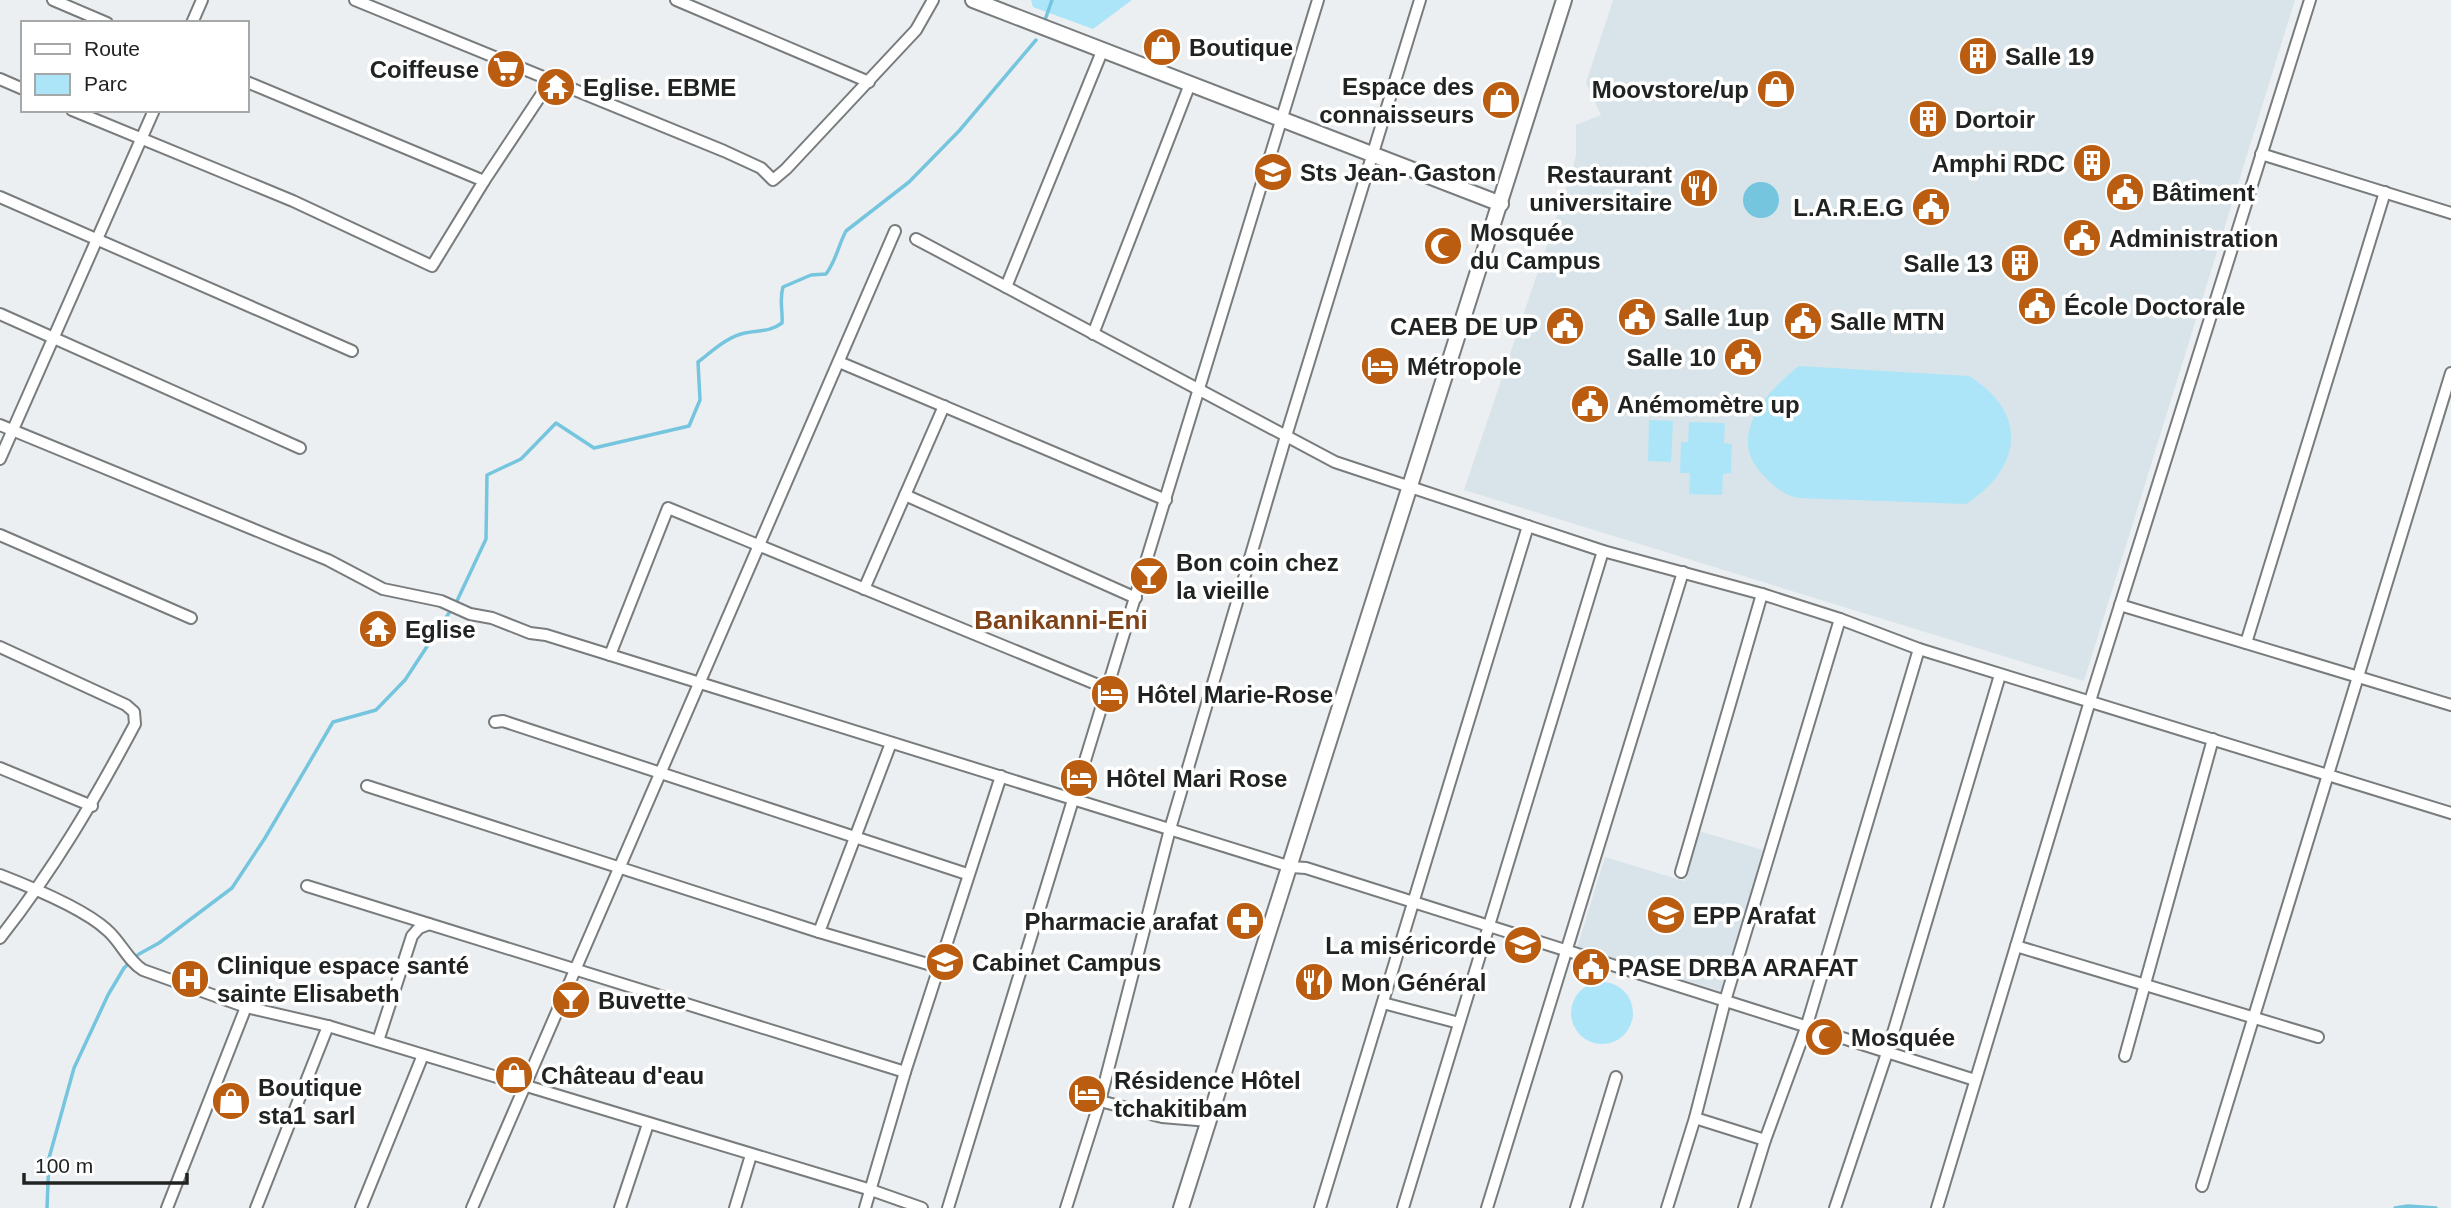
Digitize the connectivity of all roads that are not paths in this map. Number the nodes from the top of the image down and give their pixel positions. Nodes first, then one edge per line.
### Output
1 (53, 0) edge
2 (202, 0) edge
3 (355, 0) edge
4 (676, 0) edge
5 (933, 0) edge
6 (1318, 0) edge
7 (1420, 0) edge
8 (1564, 0) edge
9 (2310, 0) edge
10 (978, 1) edge
11 (377, 4) edge
12 (102, 21) edge
13 (193, 21) edge
14 (1103, 49) junction
15 (0, 79) edge
16 (551, 80) junction
17 (248, 82) edge
18 (869, 82) junction
19 (1190, 84) junction
20 (21, 88) edge
21 (77, 112) edge
22 (152, 112) edge
23 (1282, 119) junction
24 (141, 140) junction
25 (1373, 154) junction
26 (2262, 154) junction
27 (484, 181) junction
28 (2385, 192) junction
29 (0, 197) edge
30 (1501, 204) junction
31 (2451, 213) edge
32 (895, 231) dead end
33 (97, 239) junction
34 (916, 240) dead end
35 (1006, 287) junction
36 (0, 314) edge
37 (1094, 334) junction
38 (54, 337) junction
39 (352, 351) dead end
40 (839, 362) junction
41 (2451, 373) edge
42 (1200, 390) junction
43 (2447, 399) edge
44 (944, 406) junction
45 (0, 425) edge
46 (13, 430) junction
47 (1286, 436) junction
48 (300, 448) dead end
49 (0, 459) edge
50 (1410, 488) junction
51 (905, 495) junction
52 (1166, 499) junction
53 (1528, 526) junction
54 (0, 535) edge
55 (759, 546) junction
56 (1603, 551) junction
57 (1684, 572) junction
58 (864, 589) junction
59 (1762, 594) junction
60 (1136, 598) junction
61 (2120, 606) junction
62 (191, 618) dead end
63 (1840, 619) junction
64 (2246, 643) junction
65 (0, 647) edge
66 (1919, 649) junction
67 (610, 655) junction
68 (2000, 675) junction
69 (2358, 677) junction
70 (699, 683) junction
71 (1108, 689) junction
72 (2090, 701) junction
73 (2451, 705) edge
74 (495, 722) dead end
75 (2213, 739) junction
76 (891, 743) junction
77 (0, 768) edge
78 (660, 772) junction
79 (2328, 775) junction
80 (1001, 776) junction
81 (367, 786) dead end
82 (1073, 799) junction
83 (92, 806) junction
84 (2451, 813) edge
85 (1170, 829) junction
86 (855, 836) junction
87 (620, 867) junction
88 (1291, 867) junction
89 (1681, 872) dead end
90 (967, 874) junction
91 (0, 875) edge
92 (307, 886) dead end
93 (38, 890) junction
94 (1413, 902) junction
95 (429, 924) junction
96 (1489, 926) junction
97 (819, 932) junction
98 (0, 938) edge
99 (2016, 946) junction
100 (1567, 951) junction
101 (938, 967) junction
102 (575, 970) junction
103 (2144, 984) junction
104 (1725, 1001) junction
105 (1383, 1003) junction
106 (246, 1007) junction
107 (2254, 1017) junction
108 (1460, 1023) junction
109 (328, 1026) junction
110 (1806, 1028) junction
111 (2318, 1037) dead end
112 (378, 1041) junction
113 (1887, 1054) junction
114 (423, 1055) junction
115 (2125, 1056) dead end
116 (905, 1072) junction
117 (1616, 1077) dead end
118 (1975, 1080) junction
119 (524, 1086) junction
120 (1100, 1101) junction
121 (1695, 1118) junction
122 (1209, 1121) junction
123 (648, 1124) junction
124 (1765, 1140) junction
125 (751, 1155) junction
126 (2202, 1186) dead end
127 (871, 1190) junction
128 (167, 1208) edge
129 (256, 1208) edge
130 (361, 1208) edge
131 (472, 1208) edge
132 (620, 1208) edge
133 (735, 1208) edge
134 (865, 1208) edge
135 (922, 1208) edge
136 (948, 1208) edge
137 (1066, 1208) edge
138 (1181, 1208) edge
139 (1320, 1208) edge
140 (1404, 1208) edge
141 (1487, 1208) edge
142 (1576, 1208) edge
143 (1667, 1208) edge
144 (1744, 1208) edge
145 (1835, 1208) edge
146 (1937, 1208) edge

1 - 12 street
2 - 13 street
3 - 11 street
4 - 18 street
5 - 18 street
6 - 23 street
7 - 25 street
8 - 30 street
9 - 26 street
10 - 14 street
11 - 16 street
14 - 19 street
14 - 35 street
15 - 20 street
16 - 18 street
16 - 27 street
17 - 27 street
19 - 23 street
19 - 37 street
21 - 24 street
22 - 24 street
23 - 25 street
23 - 42 street
24 - 27 street
24 - 33 street
25 - 30 street
25 - 47 street
26 - 28 street
26 - 61 street
28 - 31 street
28 - 64 street
29 - 33 street
30 - 50 street
32 - 40 street
33 - 38 street
33 - 39 street
34 - 35 street
35 - 37 street
36 - 38 street
37 - 42 street
38 - 46 street
38 - 48 street
40 - 44 street
40 - 55 street
41 - 43 street
42 - 47 street
42 - 52 street
43 - 69 street
44 - 51 street
44 - 52 street
45 - 46 street
46 - 49 street
46 - 67 street
47 - 50 street
47 - 85 street
50 - 53 street
50 - 88 street
51 - 58 street
51 - 60 street
52 - 60 street
53 - 56 street
53 - 94 street
54 - 62 street
55 - 58 street
55 - 67 street
55 - 70 street
56 - 57 street
56 - 96 street
57 - 59 street
57 - 100 street
58 - 71 street
59 - 63 street
59 - 89 street
60 - 71 street
61 - 64 street
61 - 72 street
63 - 66 street
63 - 104 street
64 - 69 street
65 - 83 street
66 - 68 street
66 - 110 street
67 - 70 street
68 - 72 street
68 - 113 street
69 - 73 street
69 - 79 street
70 - 76 street
70 - 78 street
71 - 82 street
72 - 75 street
72 - 99 street
74 - 78 street
75 - 79 street
75 - 103 street
76 - 80 street
76 - 86 street
77 - 83 street
78 - 86 street
78 - 87 street
79 - 84 street
79 - 107 street
80 - 82 street
80 - 90 street
81 - 87 street
82 - 85 street
82 - 136 street
83 - 93 street
85 - 88 street
85 - 120 street
86 - 90 street
86 - 97 street
87 - 97 street
87 - 102 street
88 - 94 street
88 - 122 street
90 - 101 street
91 - 93 street
92 - 95 street
93 - 98 street
93 - 106 street
94 - 96 street
94 - 105 street
95 - 102 street
95 - 112 street
96 - 100 street
96 - 108 street
97 - 101 street
99 - 103 street
99 - 118 street
100 - 104 street
100 - 141 street
101 - 116 street
102 - 116 street
102 - 119 street
103 - 107 street
103 - 115 street
104 - 110 street
104 - 121 street
105 - 108 street
105 - 139 street
106 - 109 street
106 - 128 street
107 - 111 street
107 - 126 street
108 - 140 street
109 - 112 street
109 - 129 street
110 - 113 street
110 - 124 street
112 - 114 street
113 - 118 street
113 - 145 street
114 - 119 street
114 - 130 street
116 - 127 street
117 - 142 street
118 - 146 street
119 - 123 street
119 - 131 street
120 - 122 street
120 - 137 street
121 - 124 street
121 - 143 street
122 - 138 street
123 - 125 street
123 - 132 street
124 - 144 street
125 - 127 street
125 - 133 street
127 - 134 street
127 - 135 street

